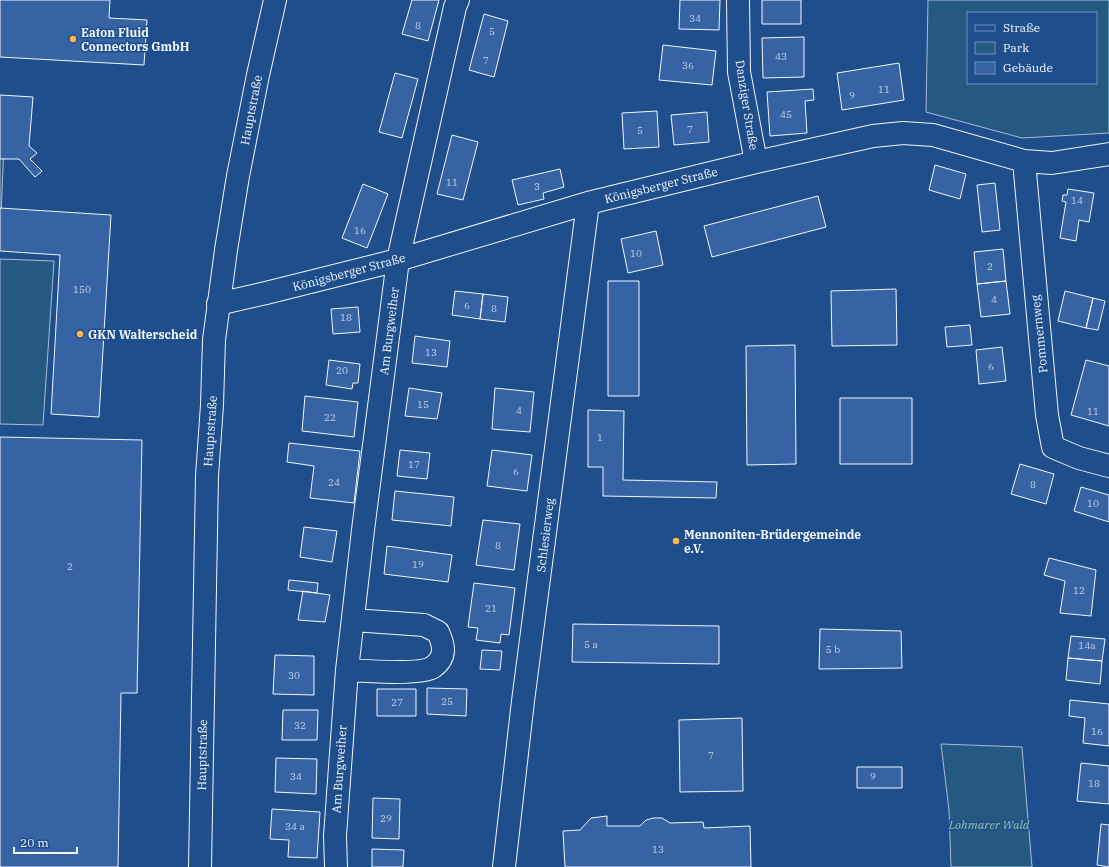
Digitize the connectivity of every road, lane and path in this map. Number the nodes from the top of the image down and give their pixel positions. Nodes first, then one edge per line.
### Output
1 (275, 0) edge
2 (458, 0) edge
3 (738, 0) edge
4 (1109, 154) edge
5 (1024, 161) junction
6 (756, 162) junction
7 (588, 203) junction
8 (398, 260) junction
9 (218, 304) junction
10 (1109, 466) edge
11 (353, 620) junction
12 (347, 670) junction
13 (200, 867) edge
14 (336, 867) edge
15 (504, 867) edge

1 - 9 street, Hauptstraße
2 - 8 street, Am Burgweiher
3 - 6 street, Danziger Straße
4 - 5 street, Königsberger Straße
5 - 6 street, Königsberger Straße
5 - 10 street, Pommernweg
6 - 7 street, Königsberger Straße
7 - 8 street, Königsberger Straße
7 - 15 street, Schlesierweg
8 - 9 street, Königsberger Straße
8 - 11 street, Am Burgweiher
9 - 13 street, Hauptstraße
11 - 12 street, Am Burgweiher
11 - 12 street
12 - 14 street, Am Burgweiher

